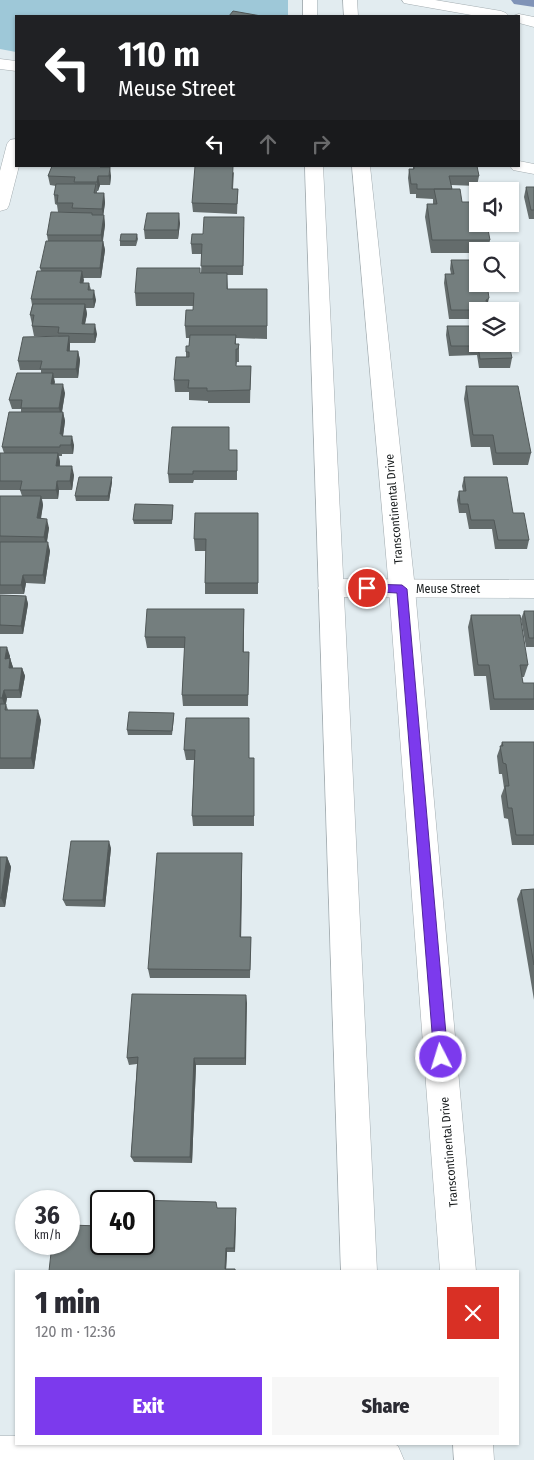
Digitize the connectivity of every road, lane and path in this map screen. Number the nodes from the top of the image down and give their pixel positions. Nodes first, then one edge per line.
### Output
1 (310, 0) edge
2 (350, 0) edge
3 (409, 0) edge
4 (310, 15) edge
5 (351, 15) edge
6 (495, 15) edge
7 (520, 20) edge
8 (534, 22) edge
9 (0, 64) edge
10 (15, 66) edge
11 (15, 148) edge
12 (520, 166) edge
13 (314, 167) edge
14 (361, 167) edge
15 (534, 169) edge
16 (0, 205) edge
17 (331, 588) junction
18 (402, 589) junction
19 (534, 589) edge
20 (359, 1270) edge
21 (458, 1270) edge
22 (473, 1445) edge
23 (371, 1454) edge
24 (0, 1456) edge
25 (474, 1460) edge

1 - 4 street
2 - 5 street
3 - 6 street
7 - 8 street
9 - 10 street
11 - 16 street
12 - 15 street
13 - 17 street
14 - 18 street, Transcontinental Drive
17 - 18 street, Meuse Street
17 - 20 street
18 - 19 street, Meuse Street
18 - 21 street, Transcontinental Drive
22 - 25 street
23 - 24 street

